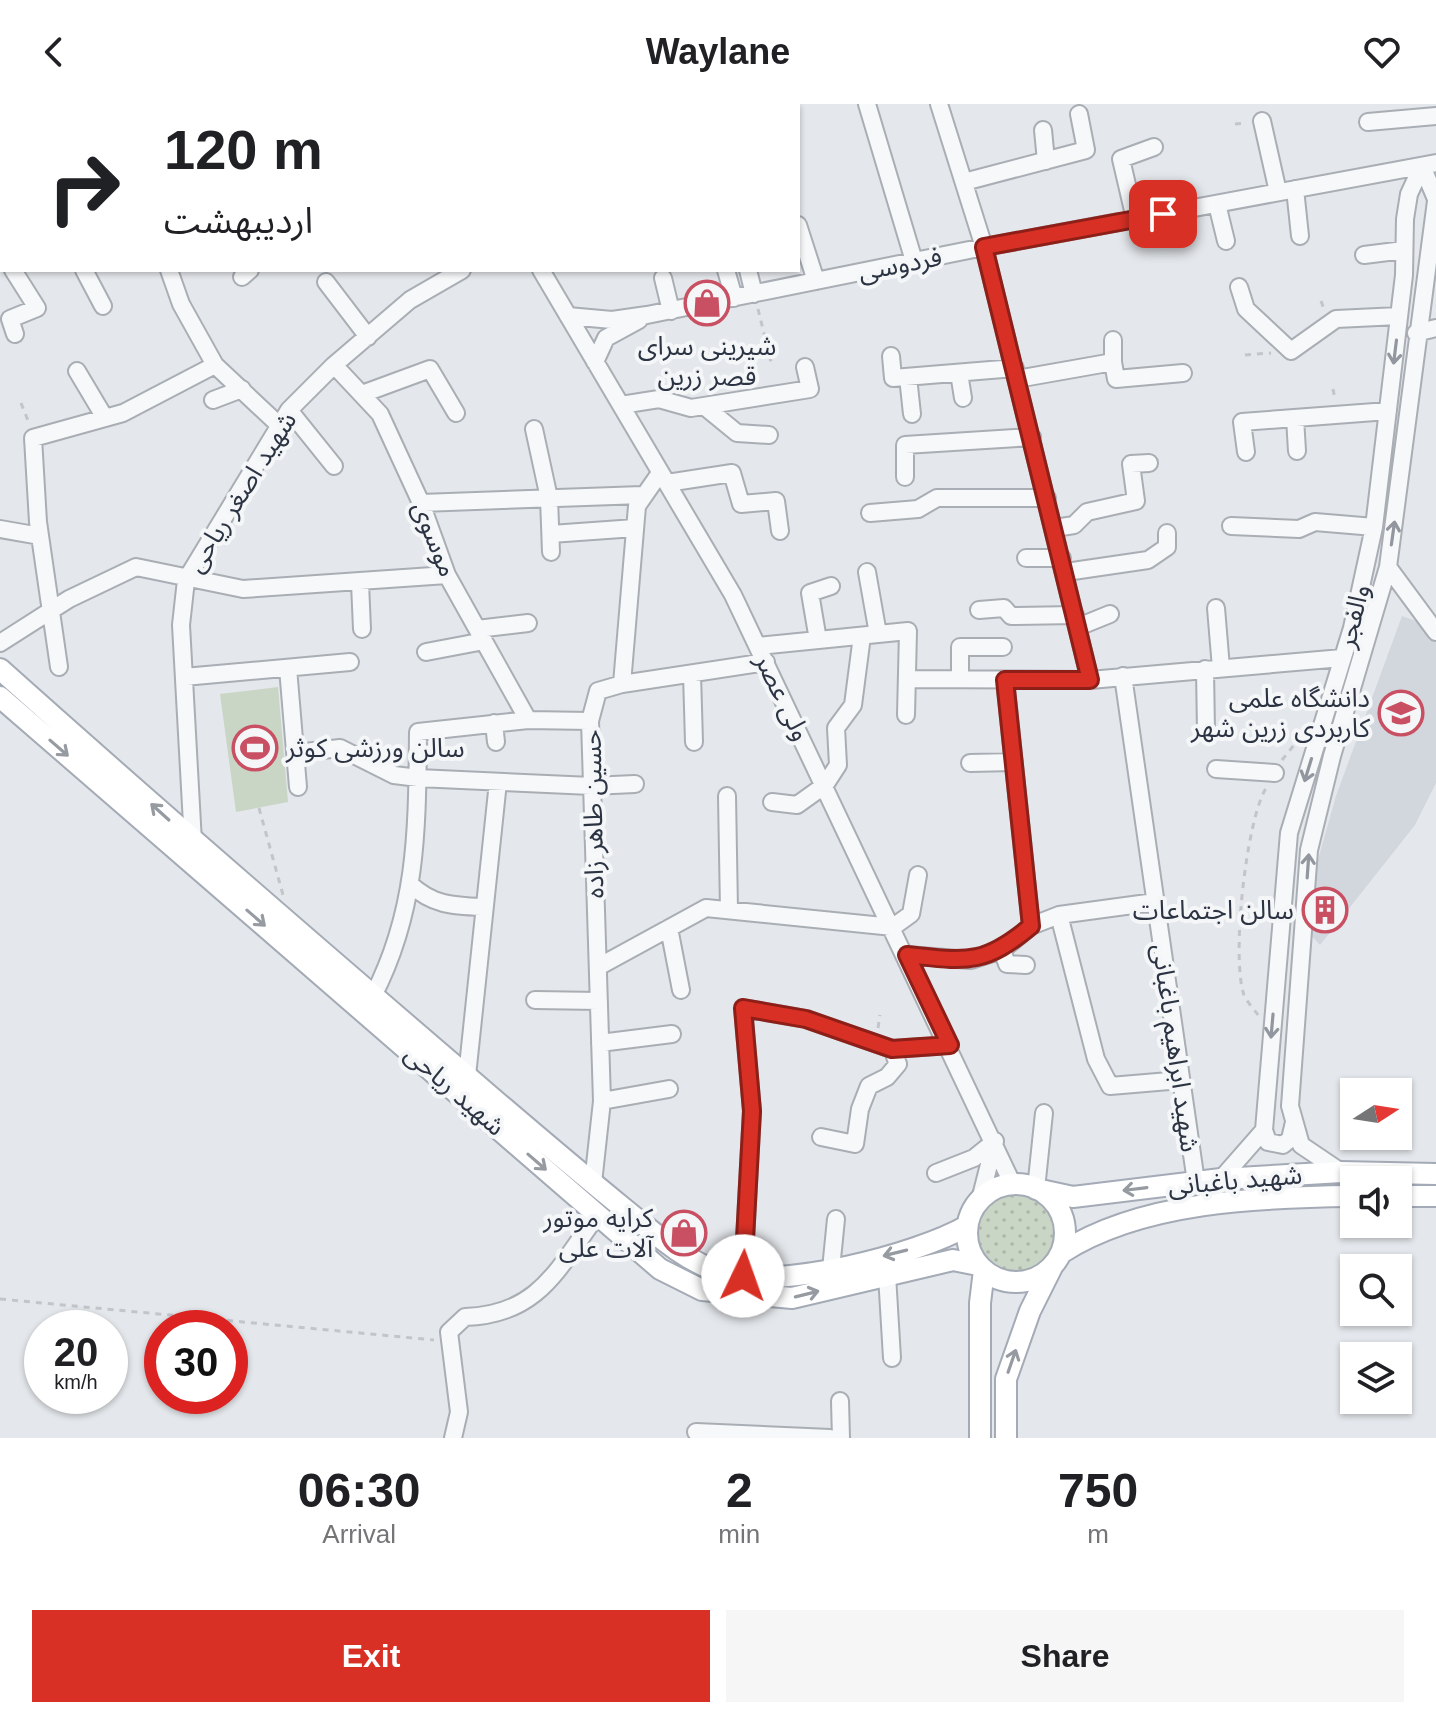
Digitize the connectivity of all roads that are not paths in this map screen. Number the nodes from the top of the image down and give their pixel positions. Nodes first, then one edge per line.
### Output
1 (867, 104) edge
2 (939, 104) edge
3 (1079, 114) dead end
4 (1436, 116) edge
5 (1262, 121) dead end
6 (1368, 122) dead end
7 (1043, 130) dead end
8 (1154, 147) dead end
9 (1046, 161) junction
10 (1429, 164) edge
11 (964, 182) junction
12 (1287, 191) junction
13 (1436, 200) edge
14 (1217, 204) junction
15 (1135, 219) junction
16 (800, 231) edge
17 (1300, 236) dead end
18 (1226, 241) dead end
19 (984, 247) junction
20 (1404, 250) junction
21 (1364, 255) dead end
22 (914, 261) junction
23 (14, 272) edge
24 (85, 272) edge
25 (170, 272) edge
26 (459, 272) edge
27 (542, 272) edge
28 (727, 272) edge
29 (748, 272) edge
30 (663, 278) dead end
31 (816, 281) junction
32 (326, 282) dead end
33 (1239, 287) dead end
34 (754, 294) junction
35 (734, 298) junction
36 (103, 306) dead end
37 (671, 311) junction
38 (647, 315) junction
39 (568, 316) junction
40 (1399, 316) junction
41 (1436, 328) edge
42 (1416, 333) junction
43 (15, 334) dead end
44 (368, 337) junction
45 (1113, 340) dead end
46 (891, 356) dead end
47 (595, 362) junction
48 (1113, 362) junction
49 (215, 365) junction
50 (334, 365) junction
51 (805, 367) dead end
52 (77, 371) dead end
53 (959, 373) junction
54 (1183, 373) dead end
55 (1016, 374) junction
56 (908, 377) junction
57 (242, 389) junction
58 (362, 394) junction
59 (963, 398) dead end
60 (213, 400) dead end
61 (621, 405) junction
62 (704, 406) junction
63 (289, 410) junction
64 (1388, 411) junction
65 (456, 413) dead end
66 (912, 414) dead end
67 (105, 418) junction
68 (1295, 418) junction
69 (280, 426) junction
70 (534, 429) dead end
71 (769, 435) dead end
72 (1032, 437) junction
73 (1297, 451) dead end
74 (1246, 452) dead end
75 (1149, 463) dead end
76 (334, 466) dead end
77 (905, 477) dead end
78 (663, 478) junction
79 (642, 495) junction
80 (549, 498) junction
81 (1047, 498) junction
82 (421, 503) junction
83 (870, 513) dead end
84 (1231, 526) dead end
85 (1374, 527) junction
86 (635, 528) junction
87 (1055, 528) junction
88 (0, 529) edge
89 (780, 531) dead end
90 (1167, 533) dead end
91 (551, 534) junction
92 (40, 536) junction
93 (551, 552) dead end
94 (1026, 558) dead end
95 (1064, 565) junction
96 (1388, 567) junction
97 (867, 572) dead end
98 (447, 575) junction
99 (186, 580) junction
100 (360, 583) junction
101 (831, 586) dead end
102 (1216, 608) dead end
103 (979, 610) dead end
104 (50, 612) junction
105 (1110, 614) dead end
106 (1076, 621) junction
107 (528, 623) dead end
108 (362, 629) dead end
109 (1436, 632) edge
110 (480, 635) junction
111 (870, 635) junction
112 (818, 640) junction
113 (0, 643) edge
114 (758, 646) junction
115 (1003, 647) dead end
116 (426, 652) dead end
117 (1342, 658) junction
118 (350, 662) dead end
119 (766, 662) junction
120 (59, 667) dead end
121 (288, 668) junction
122 (0, 669) edge
123 (1213, 669) junction
124 (692, 674) junction
125 (1123, 676) junction
126 (184, 677) junction
127 (908, 679) junction
128 (960, 679) junction
129 (1005, 680) junction
130 (1090, 680) junction
131 (622, 684) junction
132 (0, 697) edge
133 (906, 715) dead end
134 (528, 720) junction
135 (590, 721) junction
136 (494, 723) junction
137 (1206, 732) dead end
138 (496, 742) dead end
139 (694, 742) dead end
140 (296, 753) junction
141 (1014, 762) junction
142 (970, 763) dead end
143 (1216, 769) dead end
144 (1275, 773) road end
145 (418, 778) junction
146 (498, 782) junction
147 (635, 784) dead end
148 (825, 785) junction
149 (591, 786) junction
150 (298, 787) dead end
151 (727, 796) dead end
152 (772, 802) dead end
153 (193, 842) junction
154 (918, 875) dead end
155 (410, 884) junction
156 (1155, 902) junction
157 (482, 907) junction
158 (729, 910) junction
159 (1059, 915) junction
160 (1031, 926) junction
161 (893, 927) junction
162 (669, 928) junction
163 (1002, 950) junction
164 (907, 955) junction
165 (1026, 965) dead end
166 (598, 967) junction
167 (681, 990) dead end
168 (373, 996) junction
169 (535, 1000) dead end
170 (599, 1001) junction
171 (672, 1034) dead end
172 (600, 1043) junction
173 (950, 1045) junction
174 (892, 1049) junction
175 (467, 1076) junction
176 (1181, 1080) junction
177 (669, 1089) dead end
178 (602, 1101) junction
179 (1044, 1113) dead end
180 (1294, 1122) junction
181 (1264, 1130) junction
182 (821, 1137) dead end
183 (995, 1141) junction
184 (1340, 1171) edge
185 (1340, 1172) edge
186 (936, 1173) dead end
187 (1412, 1173) edge
188 (1436, 1174) edge
189 (1221, 1179) junction
190 (1196, 1182) junction
191 (593, 1183) junction
192 (1013, 1185) junction
193 (1036, 1189) junction
194 (1340, 1196) edge
195 (1412, 1196) edge
196 (1436, 1196) edge
197 (980, 1200) junction
198 (598, 1214) junction
199 (836, 1219) dead end
200 (967, 1226) junction
201 (1057, 1259) junction
202 (981, 1268) junction
203 (831, 1269) junction
204 (887, 1275) junction
205 (743, 1276) junction
206 (892, 1358) dead end
207 (840, 1401) dead end
208 (696, 1432) dead end
209 (453, 1438) edge
210 (819, 1438) edge
211 (830, 1438) edge
212 (841, 1438) edge
213 (980, 1438) edge
214 (1006, 1438) edge

1 - 22 street
2 - 11 street
3 - 9 street
4 - 6 street
5 - 12 street
7 - 9 street
8 - 15 street
9 - 11 street
10 - 12 street, فردوسی
10 - 13 street, والفجر
10 - 20 street, والفجر
11 - 19 street
12 - 14 street, فردوسی
12 - 17 street
13 - 42 street, والفجر
14 - 15 street, فردوسی
14 - 18 street
15 - 19 street, فردوسی
16 - 31 street
19 - 22 street, فردوسی
19 - 55 street
20 - 21 street
20 - 40 street, والفجر
22 - 31 street, فردوسی
23 - 43 street
24 - 36 street
25 - 49 street
26 - 44 street, شهید اصغر ریاحی
27 - 39 street, ولی عصر
28 - 35 street
29 - 34 street
30 - 37 street
31 - 34 street, فردوسی
32 - 44 street
33 - 40 street
34 - 35 street, فردوسی
35 - 37 street, فردوسی
37 - 38 street, فردوسی
38 - 39 street, فردوسی
38 - 47 street, فردوسی
39 - 47 street, ولی عصر
40 -> 64 street, والفجر
41 - 42 street
96 -> 42 street, والفجر
44 - 50 street, شهید اصغر ریاحی
45 - 48 street
46 - 56 street
47 - 61 street, ولی عصر
48 - 54 street
48 - 55 street
49 - 57 street
49 - 67 street
50 - 58 street, موسوی
50 - 63 street, شهید اصغر ریاحی
51 - 62 street
52 - 67 street
53 - 55 street
53 - 56 street
53 - 59 street
55 - 72 street
56 - 66 street
57 - 60 street
57 - 69 street
58 - 65 street
58 - 82 street, موسوی
61 - 62 street
61 - 78 street, ولی عصر
62 - 71 street
63 - 69 street, شهید اصغر ریاحی
63 - 76 street
64 - 68 street
64 - 85 street, والفجر
67 - 92 street
68 - 73 street
68 - 74 street
69 - 99 street, شهید اصغر ریاحی
70 - 80 street
72 - 77 street
72 - 81 street
75 - 87 street
78 - 79 street
78 - 89 street
78 - 114 street, ولی عصر
79 - 80 street
79 - 86 street
80 - 82 street
80 - 91 street
81 - 83 street
81 - 87 street
82 - 98 street, موسوی
84 - 85 street
85 - 117 street, والفجر
86 - 91 street
86 - 131 street
87 - 95 street
88 - 92 street
90 - 95 street
91 - 93 street
92 - 104 street
94 - 95 street
95 - 106 street
96 - 109 street
180 -> 96 street, والفجر
97 - 111 street
98 - 100 street
98 - 110 street, موسوی
99 - 100 street
99 - 104 street
99 - 126 street, شهید اصغر ریاحی
100 - 108 street
101 - 112 street
102 - 123 street
103 - 106 street
104 - 113 street
104 - 120 street
105 - 106 street
106 - 130 street
107 - 110 street
110 - 116 street
110 - 134 street, موسوی
111 - 112 street
111 - 127 street
111 - 148 street
112 - 114 street
114 - 119 street, ولی عصر
115 - 128 street
117 - 123 street
117 -> 181 street, والفجر
118 - 121 street
119 - 124 street
119 - 148 street, ولی عصر
121 - 126 street
121 - 140 street
153 -> 122 main road, شهید ریاحی
123 - 125 street
123 - 137 street
124 - 131 street
124 - 139 street
125 - 130 street
125 - 156 street, شهید ابراهیم باغبانی
126 - 153 street, شهید اصغر ریاحی
127 - 128 street
127 - 133 street
128 - 129 street
129 - 130 street
129 - 141 street
131 - 135 street, حسین طاهر زاده
132 -> 198 main road, شهید ریاحی
134 - 135 street
134 - 136 street
135 - 149 street, حسین طاهر زاده
136 - 138 street
136 - 145 street
140 - 145 street
140 - 150 street
141 - 142 street
141 - 160 street
143 - 144 street
145 - 146 street
145 - 155 street
146 - 149 street
146 - 157 street
147 - 149 street
148 - 152 street
148 - 161 street, ولی عصر
149 - 166 street, حسین طاهر زاده
151 - 158 street
153 - 168 main road, شهید ریاحی
154 - 161 street
155 - 157 street
155 - 168 street
156 - 159 street
156 - 176 street, شهید ابراهیم باغبانی
157 - 175 street
158 - 161 street
158 - 162 street
159 - 160 street
159 - 176 street
160 - 163 street
161 - 164 street, ولی عصر
162 - 166 street
162 - 167 street
163 - 164 street
163 - 165 street
164 - 173 street, ولی عصر
166 - 170 street, حسین طاهر زاده
168 - 175 main road, شهید ریاحی
169 - 170 street
170 - 172 street, حسین طاهر زاده
171 - 172 street
172 - 178 street, حسین طاهر زاده
173 - 174 street
173 - 183 street, ولی عصر
174 - 182 street
174 - 205 street
175 - 191 main road, شهید ریاحی
176 - 190 street, شهید ابراهیم باغبانی
177 - 178 street
178 - 191 street, حسین طاهر زاده
179 - 193 street
180 - 181 street
180 - 184 street, والفجر
181 - 189 street
183 - 186 street
183 - 192 street, ولی عصر
183 - 197 street
185 - 189 main road, شهید باغبانی
187 - 188 main road, شهید باغبانی
189 - 190 main road, شهید باغبانی
190 -> 193 main road, شهید باغبانی
191 - 205 main road, شهید ریاحی
192 - 193 main road
192 - 197 main road
193 - 201 main road
194 - 201 main road, شهید باغبانی
195 - 196 main road
197 - 200 main road
198 -> 204 main road, شهید ریاحی
198 - 209 street
199 - 203 street
200 - 202 main road
200 -> 203 main road, شهید ریاحی
201 - 202 main road
214 -> 201 main road
202 - 204 main road, شهید ریاحی
202 - 213 main road
203 - 205 main road, شهید ریاحی
204 - 206 street
207 - 212 street
208 - 210 street
210 - 211 street

